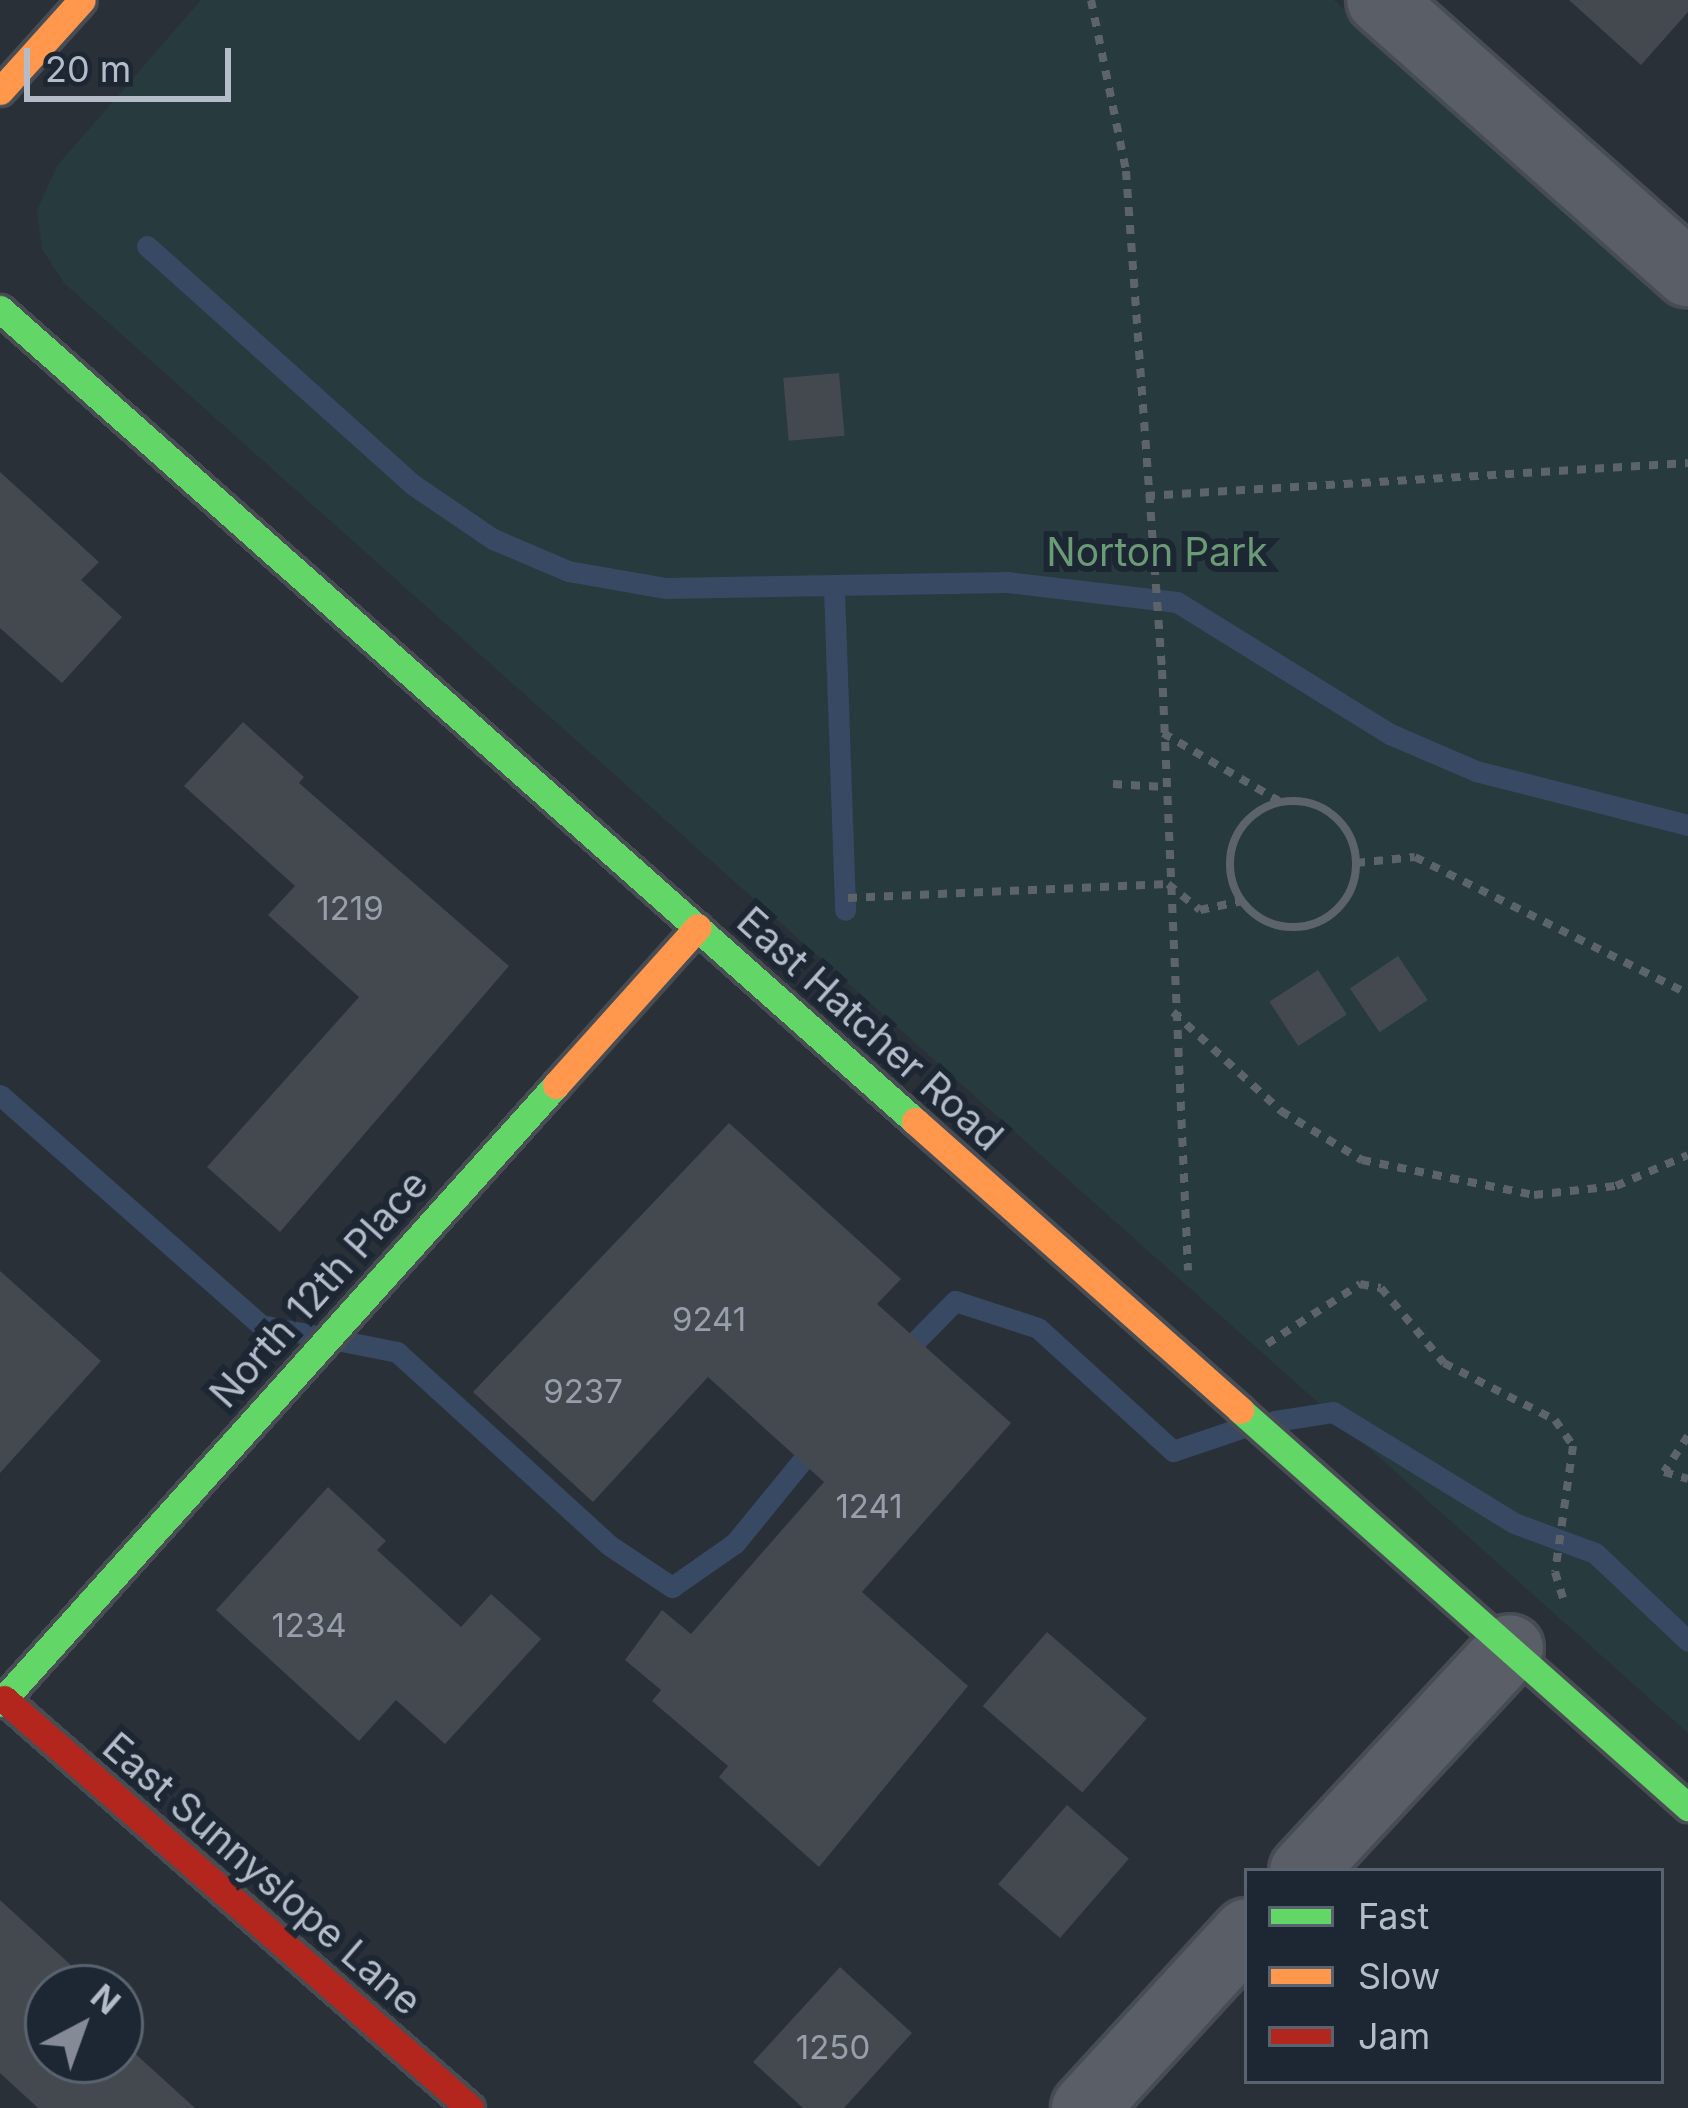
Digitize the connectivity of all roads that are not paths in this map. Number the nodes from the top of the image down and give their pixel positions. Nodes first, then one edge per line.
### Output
1 (82, 0) edge
2 (1380, 0) edge
3 (0, 91) edge
4 (1688, 273) edge
5 (0, 309) edge
6 (698, 927) junction
7 (1510, 1648) junction
8 (2, 1701) edge
9 (1688, 1807) edge
10 (1306, 1868) edge
11 (1244, 1935) edge
12 (470, 2108) edge
13 (1085, 2108) edge

1 - 3 street
2 - 4 street
5 - 6 street, East Hatcher Road
6 - 7 street, East Hatcher Road
6 - 8 street, North 12th Place
7 - 9 street, East Hatcher Road
7 - 10 street
8 - 12 street, East Sunnyslope Lane
11 - 13 street

